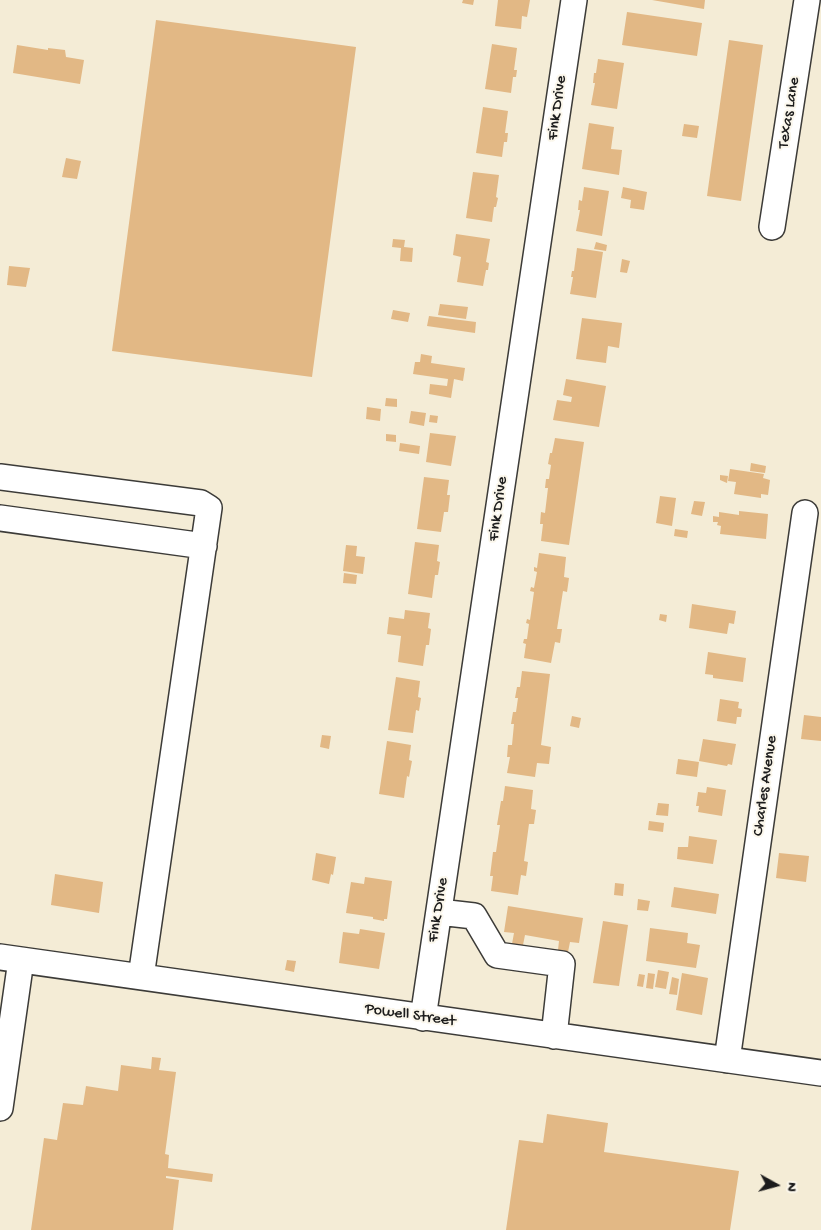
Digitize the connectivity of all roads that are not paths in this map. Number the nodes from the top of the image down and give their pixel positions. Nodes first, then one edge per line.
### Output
1 (574, 0) edge
2 (807, 0) edge
3 (772, 227) dead end
4 (0, 477) edge
5 (805, 512) dead end
6 (0, 518) edge
7 (204, 546) junction
8 (439, 912) junction
9 (10, 959) edge
10 (140, 977) junction
11 (423, 1018) junction
12 (554, 1036) junction
13 (727, 1060) junction
14 (821, 1073) edge
15 (0, 1108) edge

1 - 8 street, Fink Drive
2 - 3 street, Texas Lane
4 - 7 street
5 - 13 street, Charles Avenue
6 - 7 street
7 - 10 street
8 - 11 street, Fink Drive
8 - 12 street
9 - 10 street, Powell Street
9 - 15 street
10 - 11 street, Powell Street
11 - 12 street, Powell Street
12 - 13 street, Powell Street
13 - 14 street, Powell Street

